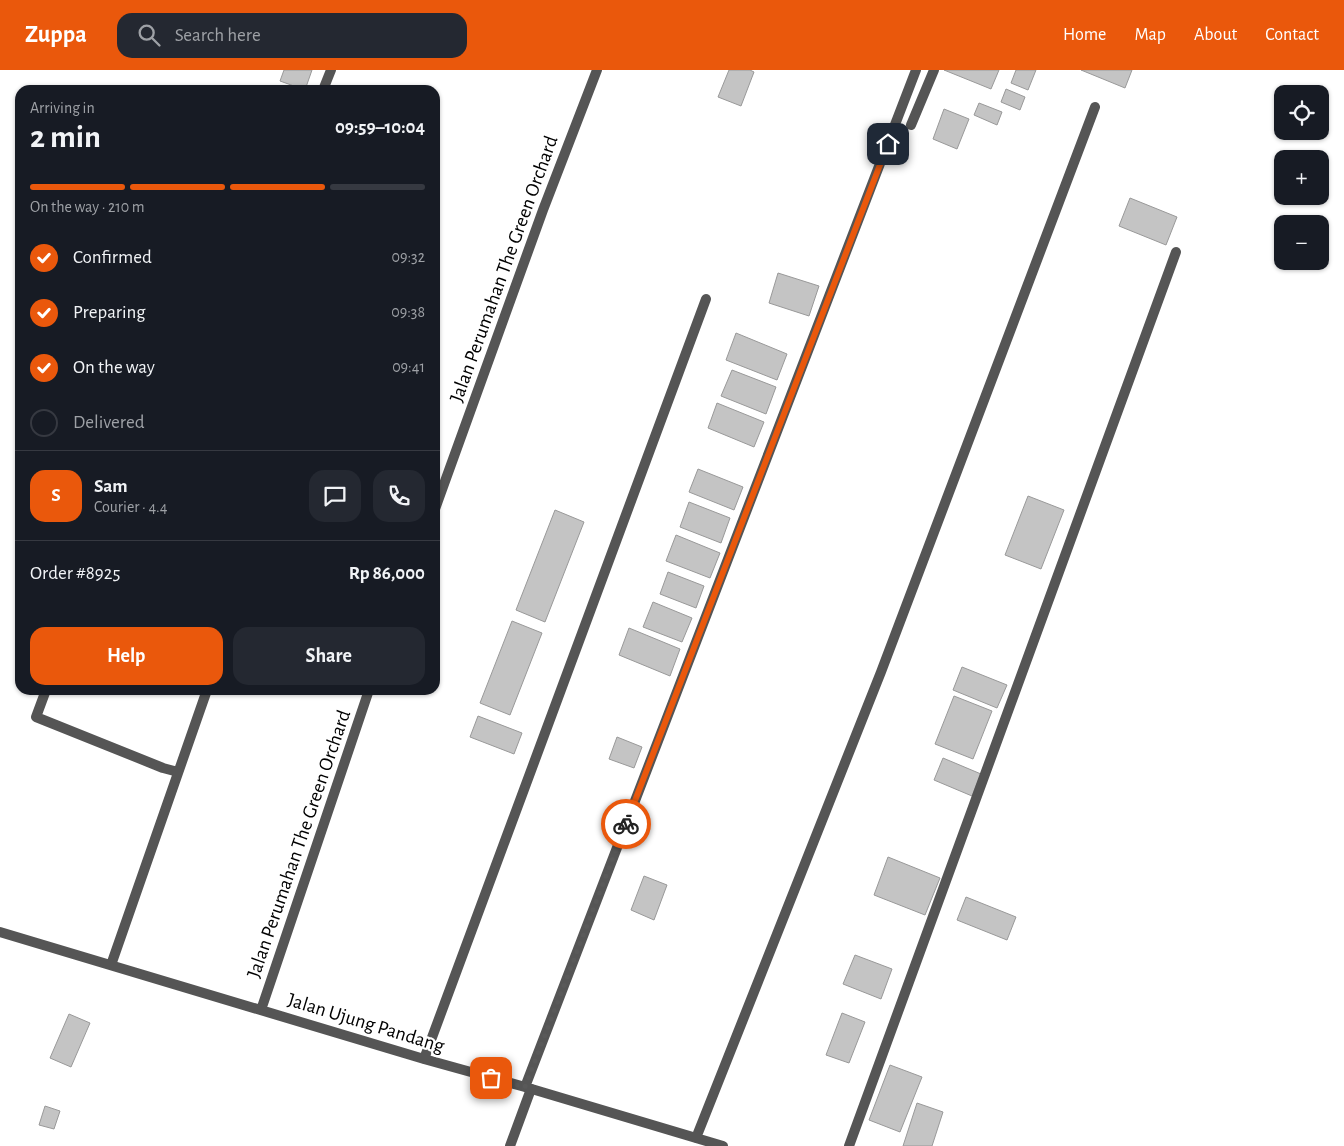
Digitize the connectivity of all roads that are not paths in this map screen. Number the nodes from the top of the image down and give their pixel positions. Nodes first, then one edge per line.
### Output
1 (330, 70) edge
2 (597, 70) edge
3 (916, 70) edge
4 (934, 70) edge
5 (325, 85) edge
6 (1095, 106) dead end
7 (911, 125) dead end
8 (1176, 252) dead end
9 (706, 299) dead end
10 (440, 495) edge
11 (44, 695) edge
12 (205, 695) edge
13 (367, 695) edge
14 (178, 772) junction
15 (0, 932) edge
16 (111, 965) junction
17 (261, 1010) junction
18 (424, 1059) junction
19 (528, 1088) junction
20 (696, 1138) junction
21 (510, 1146) edge
22 (723, 1146) edge
23 (850, 1146) edge

1 - 5 street
2 - 10 street, Jalan Perumahan The Green Orchard
3 - 19 street
4 - 7 street
6 - 20 street
8 - 23 street
9 - 18 street
11 - 14 street
12 - 14 street
13 - 17 street, Jalan Perumahan The Green Orchard
14 - 16 street
15 - 16 street, Jalan Ujung Pandang
16 - 17 street, Jalan Ujung Pandang
17 - 18 street, Jalan Ujung Pandang
18 - 19 street, Jalan Ujung Pandang
19 - 20 street, Jalan Ujung Pandang
19 - 21 street
20 - 22 street, Jalan Ujung Pandang

